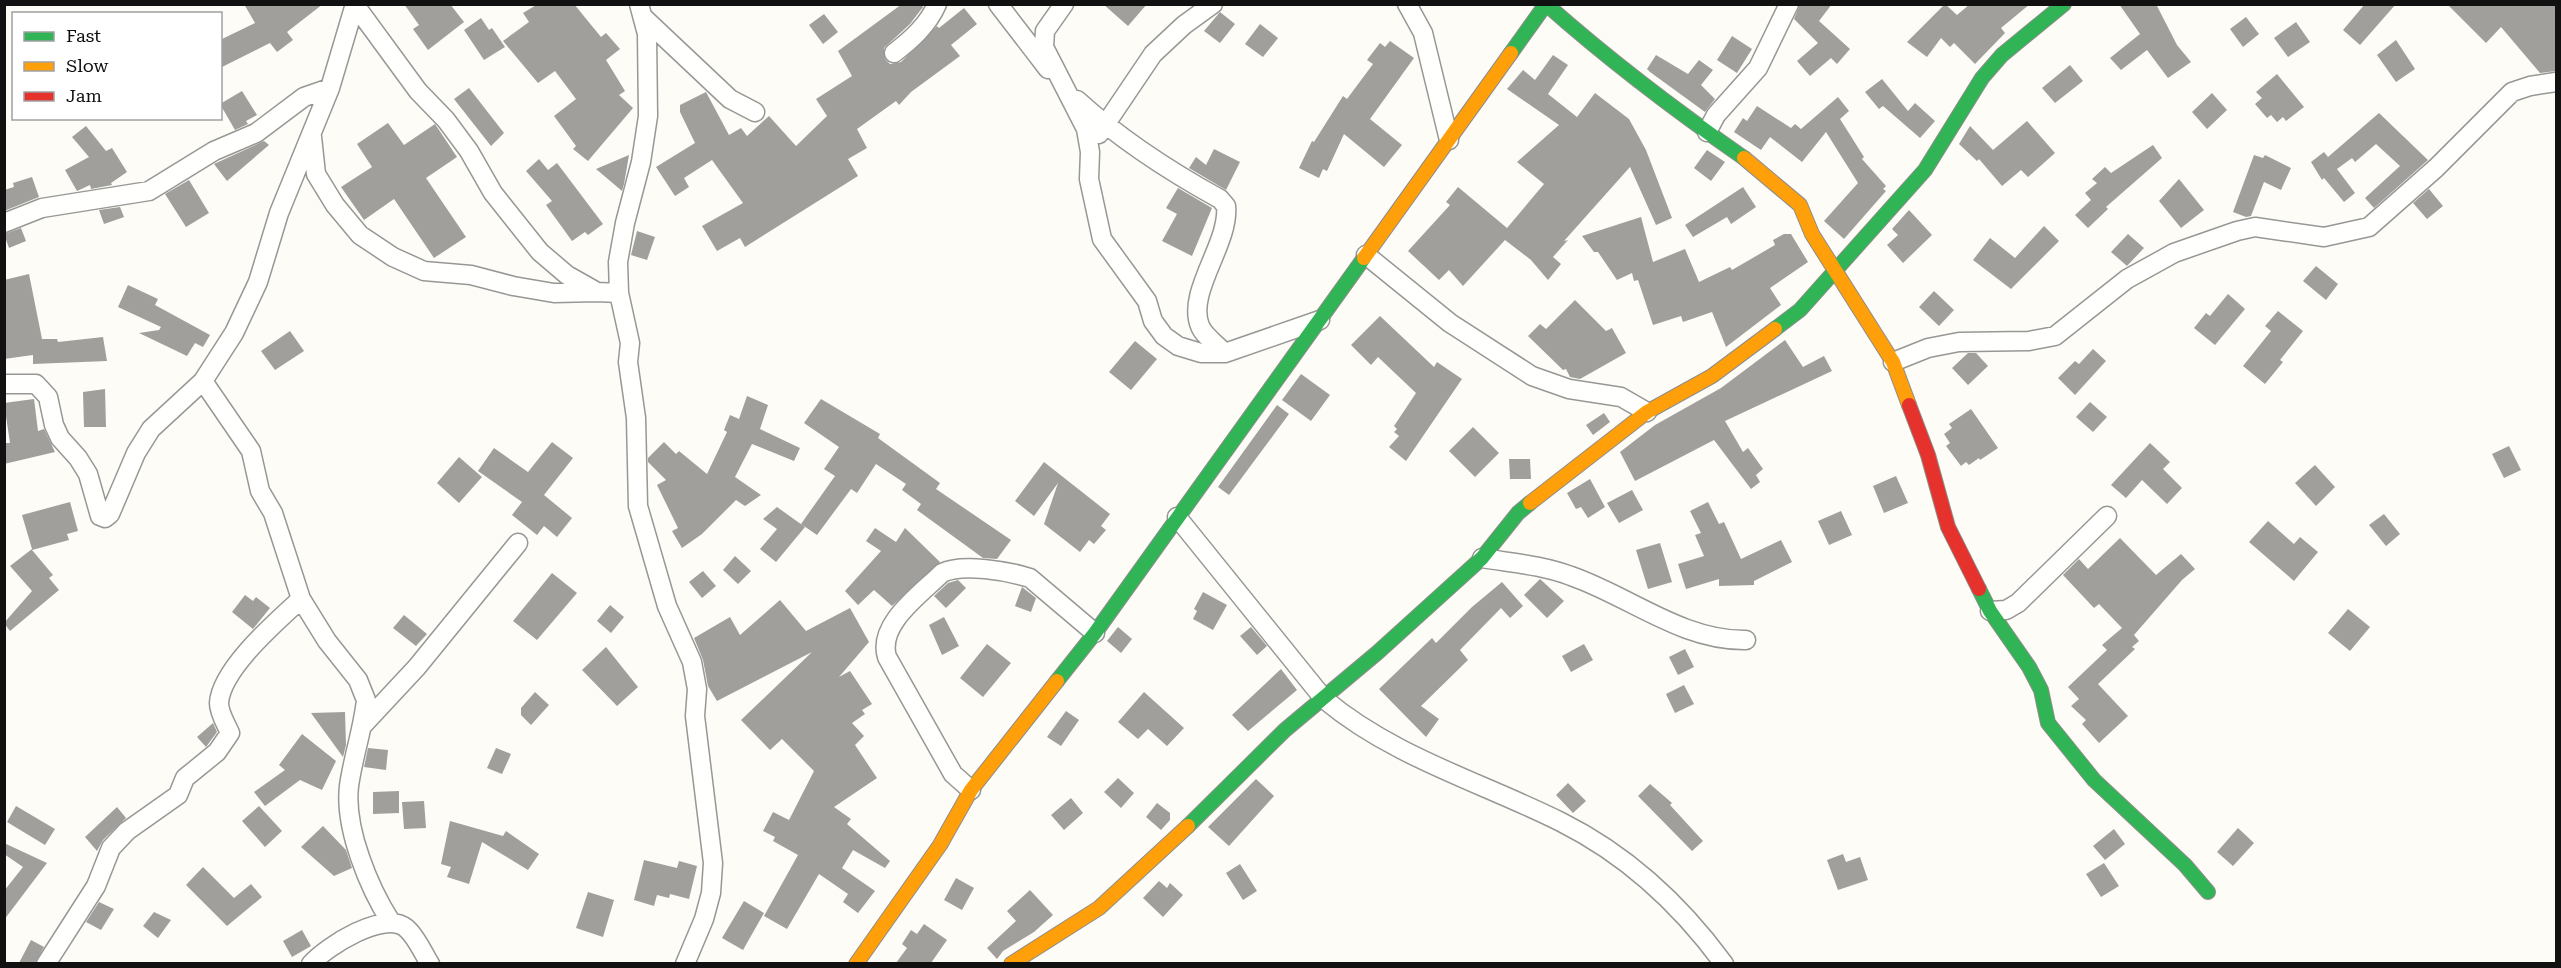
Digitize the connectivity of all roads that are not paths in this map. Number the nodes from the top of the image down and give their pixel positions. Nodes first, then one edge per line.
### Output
1 (937, 4) edge
2 (998, 4) edge
3 (1064, 4) edge
4 (1213, 4) edge
5 (1407, 4) edge
6 (1790, 4) edge
7 (2064, 4) edge
8 (355, 5) edge
9 (642, 11) edge
10 (894, 53) dead end
11 (2556, 82) edge
12 (330, 88) junction
13 (1063, 88) junction
14 (755, 112) dead end
15 (1105, 126) junction
16 (1707, 132) junction
17 (312, 135) junction
18 (1449, 140) junction
19 (1090, 152) junction
20 (4, 223) edge
21 (1366, 255) junction
22 (1837, 271) junction
23 (597, 292) junction
24 (619, 293) junction
25 (1320, 320) junction
26 (1225, 353) junction
27 (1893, 363) junction
28 (203, 381) junction
29 (4, 384) edge
30 (1647, 412) junction
31 (2107, 516) dead end
32 (1177, 518) junction
33 (518, 543) dead end
34 (1482, 558) junction
35 (301, 599) junction
36 (1990, 611) junction
37 (1095, 633) junction
38 (1746, 640) dead end
39 (1324, 699) junction
40 (361, 727) junction
41 (971, 790) junction
42 (2208, 892) dead end
43 (391, 922) junction
44 (46, 963) edge
45 (311, 963) edge
46 (430, 963) edge
47 (685, 963) edge
48 (856, 963) edge
49 (1011, 963) edge
50 (1724, 963) edge

1 - 10 street
2 - 13 street
3 - 13 street
4 - 15 street
5 - 18 street
6 - 16 street
7 - 22 street
8 - 12 street
8 - 23 street
9 - 14 street
9 - 24 street
11 - 27 street
12 - 17 street
12 - 20 street
13 - 15 street
13 - 19 street
15 - 19 street
15 - 26 street
16 - 18 street
16 - 22 street
17 - 23 street
17 - 28 street
18 - 21 street
19 - 26 street
21 - 25 street
21 - 30 street
22 - 27 street
22 - 30 street
23 - 24 street
24 - 47 street
25 - 26 street
25 - 32 street
27 - 36 street
28 - 29 street
28 - 35 street
30 - 34 street
31 - 36 street
32 - 37 street
32 - 39 street
33 - 40 street
34 - 38 street
34 - 39 street
35 - 40 street
35 - 44 street
36 - 42 street
37 - 41 street
37 - 41 street
39 - 49 street
39 - 50 street
40 - 43 street
41 - 48 street
43 - 45 street
43 - 46 street

